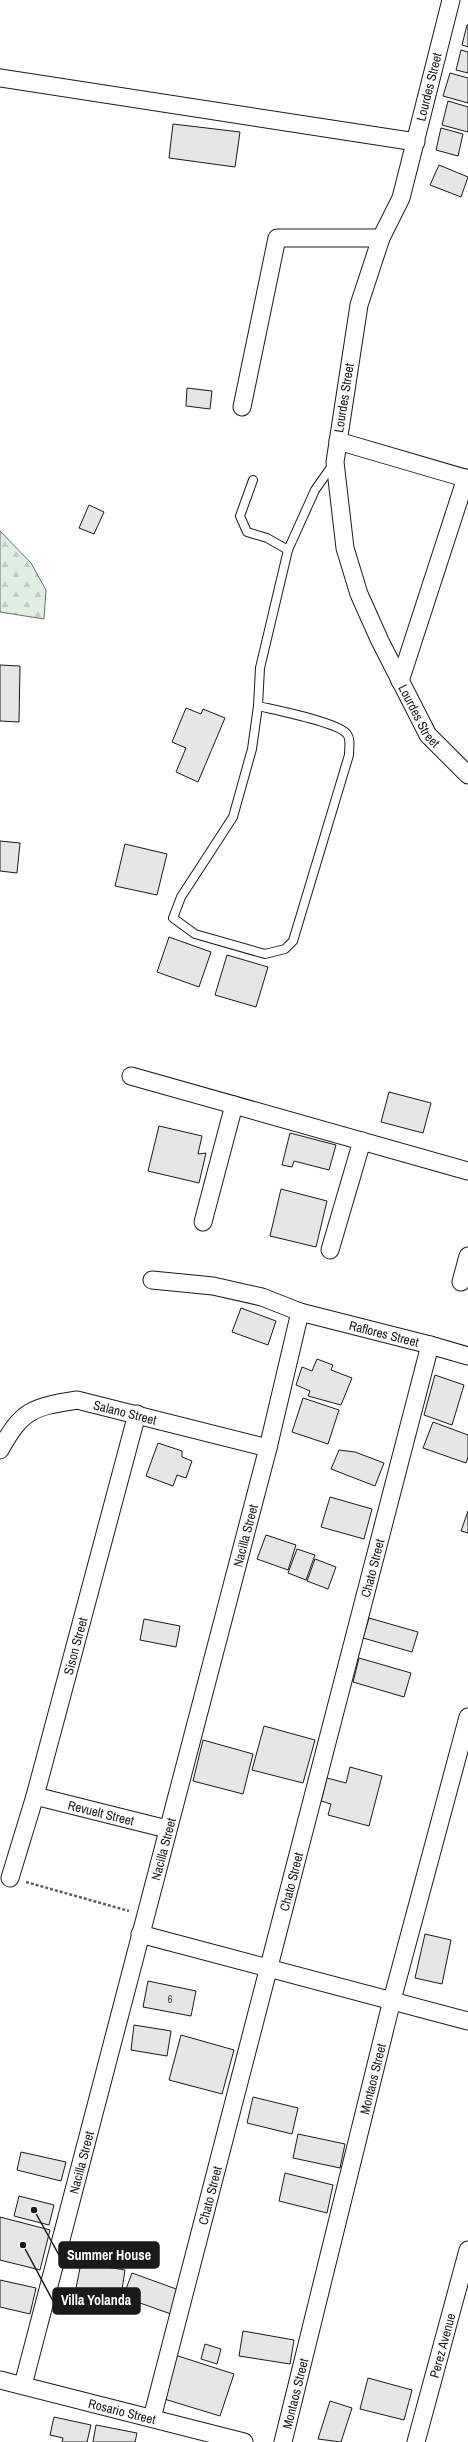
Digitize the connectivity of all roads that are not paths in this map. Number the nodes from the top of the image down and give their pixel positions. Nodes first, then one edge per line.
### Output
1 (451, 0) edge
2 (0, 78) edge
3 (416, 142) junction
4 (381, 238) junction
5 (242, 407) dead end
6 (338, 441) junction
7 (334, 462) junction
8 (467, 479) edge
9 (253, 480) dead end
10 (288, 550) junction
11 (400, 681) junction
12 (258, 706) junction
13 (468, 775) edge
14 (131, 1076) dead end
15 (234, 1105) junction
16 (362, 1141) junction
17 (468, 1171) edge
18 (203, 1222) dead end
19 (330, 1250) dead end
20 (468, 1256) edge
21 (152, 1280) dead end
22 (461, 1282) dead end
23 (300, 1312) junction
24 (430, 1345) junction
25 (468, 1356) edge
26 (137, 1414) junction
27 (268, 1448) junction
28 (0, 1450) edge
29 (468, 1717) edge
30 (35, 1796) junction
31 (167, 1829) junction
32 (10, 1878) road end
33 (140, 1934) junction
34 (269, 1968) junction
35 (392, 2000) junction
36 (468, 2021) edge
37 (468, 2250) edge
38 (0, 2380) edge
39 (23, 2385) junction
40 (152, 2418) junction
41 (244, 2442) edge
42 (283, 2442) edge
43 (416, 2442) edge

1 - 3 street, Lourdes Street
2 - 3 street
3 - 4 street, Lourdes Street
4 - 5 street
4 - 6 street, Lourdes Street
6 - 7 street, Lourdes Street
6 - 8 street
7 - 10 lane
7 - 11 street, Lourdes Street
8 - 11 street
9 - 10 lane
10 - 12 lane
11 - 13 street, Lourdes Street
12 - 12 lane
14 - 15 street
15 - 16 street
15 - 18 street
16 - 17 street
16 - 19 street
20 - 22 street
21 - 23 street, Raflores Street
23 - 24 street, Raflores Street
23 - 27 street, Nacilla Street
24 - 25 street, Raflores Street
24 - 34 street, Chato Street
26 - 27 street, Salano Street
26 - 28 street, Salano Street
26 - 30 street, Sison Street
27 - 31 street, Nacilla Street
29 - 35 street, Montaos Street
30 - 31 street, Revuelt Street
30 - 32 street, Sison Street
31 - 33 street, Nacilla Street
33 - 34 street
33 - 39 street, Nacilla Street
34 - 35 street
34 - 40 street, Chato Street
35 - 36 street
35 - 42 street, Montaos Street
37 - 43 street, Perez Avenue
38 - 39 street, Rosario Street
39 - 40 street, Rosario Street
40 - 41 street, Rosario Street

